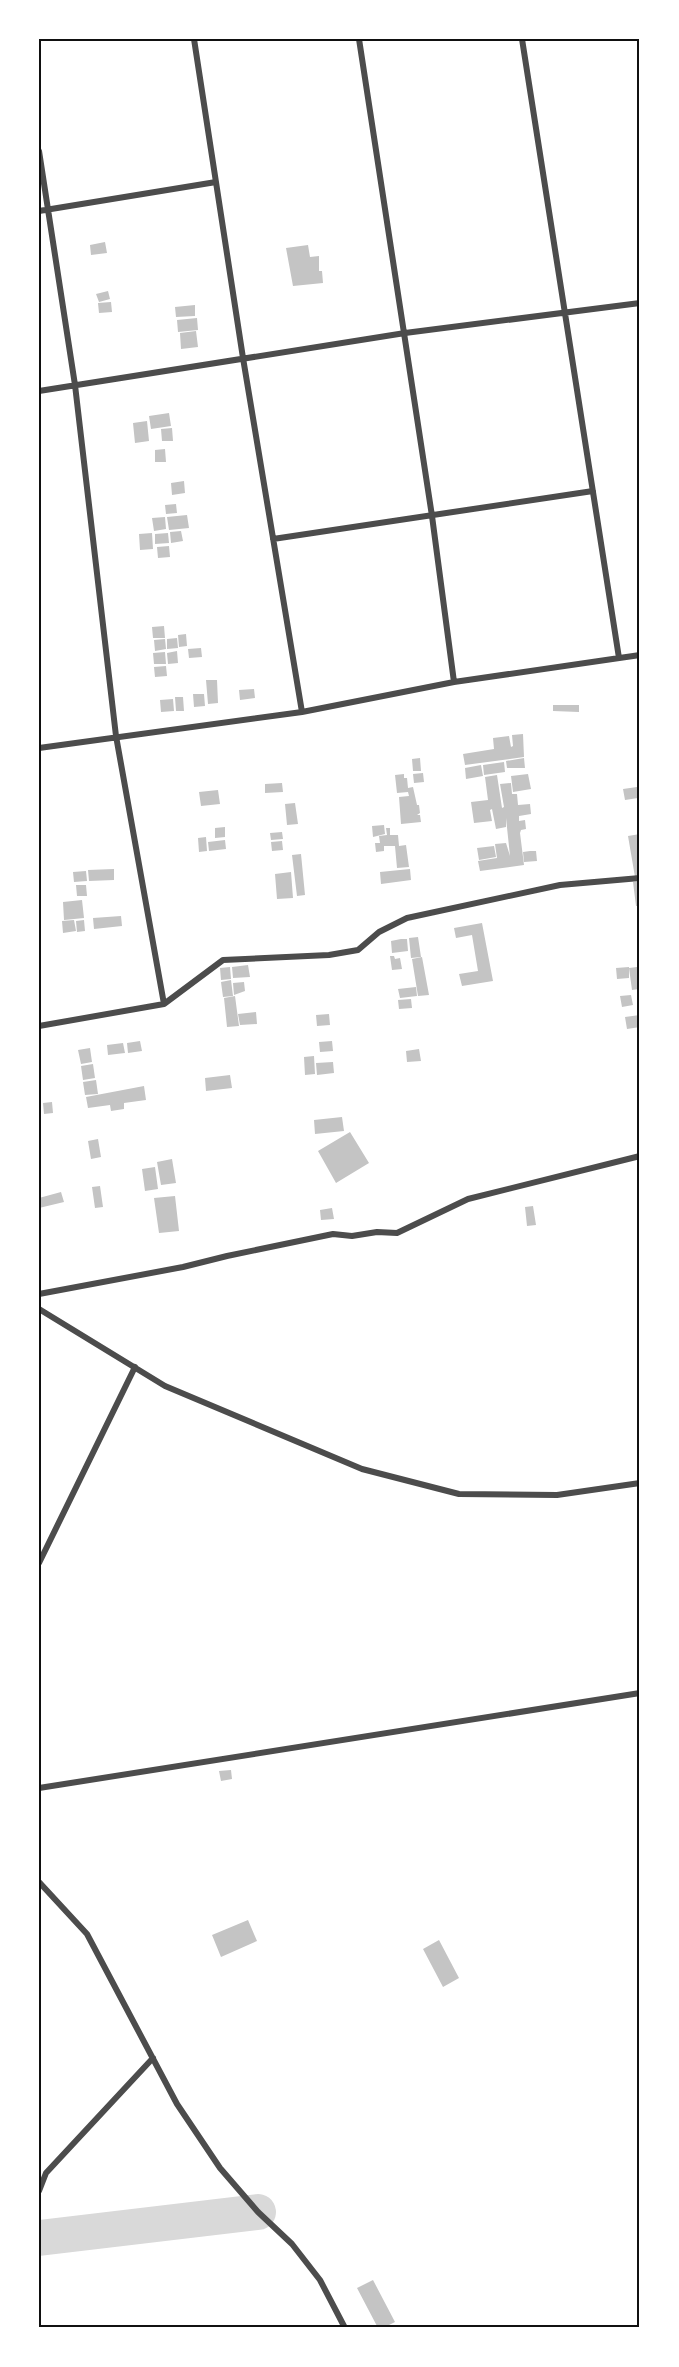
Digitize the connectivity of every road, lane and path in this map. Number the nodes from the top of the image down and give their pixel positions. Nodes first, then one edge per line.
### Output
1 (194, 39) edge
2 (359, 39) edge
3 (522, 39) edge
4 (39, 151) edge
5 (216, 182) junction
6 (48, 209) junction
7 (39, 211) edge
8 (640, 303) edge
9 (566, 312) junction
10 (405, 333) junction
11 (243, 358) junction
12 (75, 385) junction
13 (39, 391) edge
14 (593, 491) junction
15 (432, 516) junction
16 (273, 539) junction
17 (640, 655) edge
18 (619, 658) junction
19 (454, 682) junction
20 (302, 712) junction
21 (116, 736) junction
22 (39, 748) edge
23 (640, 878) edge
24 (164, 1004) junction
25 (39, 1026) edge
26 (640, 1156) edge
27 (39, 1294) edge
28 (39, 1309) edge
29 (135, 1367) junction
30 (640, 1483) edge
31 (39, 1563) edge
32 (640, 1693) edge
33 (39, 1788) edge
34 (39, 1882) edge
35 (153, 2058) junction
36 (39, 2191) edge
37 (345, 2328) edge

1 - 5 street
2 - 10 street
3 - 9 street
4 - 6 street
5 - 6 street
5 - 11 street
6 - 7 street
6 - 12 street
8 - 9 street
9 - 10 street
9 - 14 street
10 - 11 street
10 - 15 street
11 - 12 street
11 - 16 street
12 - 13 street
12 - 21 street
14 - 15 street
14 - 18 street
15 - 16 street
15 - 19 street
16 - 20 street
17 - 18 street
18 - 19 street
19 - 20 street
20 - 21 street
21 - 22 street
21 - 24 street
23 - 24 street
24 - 25 street
26 - 27 street
28 - 29 street
29 - 30 street
29 - 31 street
32 - 33 street
34 - 35 street
35 - 36 street
35 - 37 street

